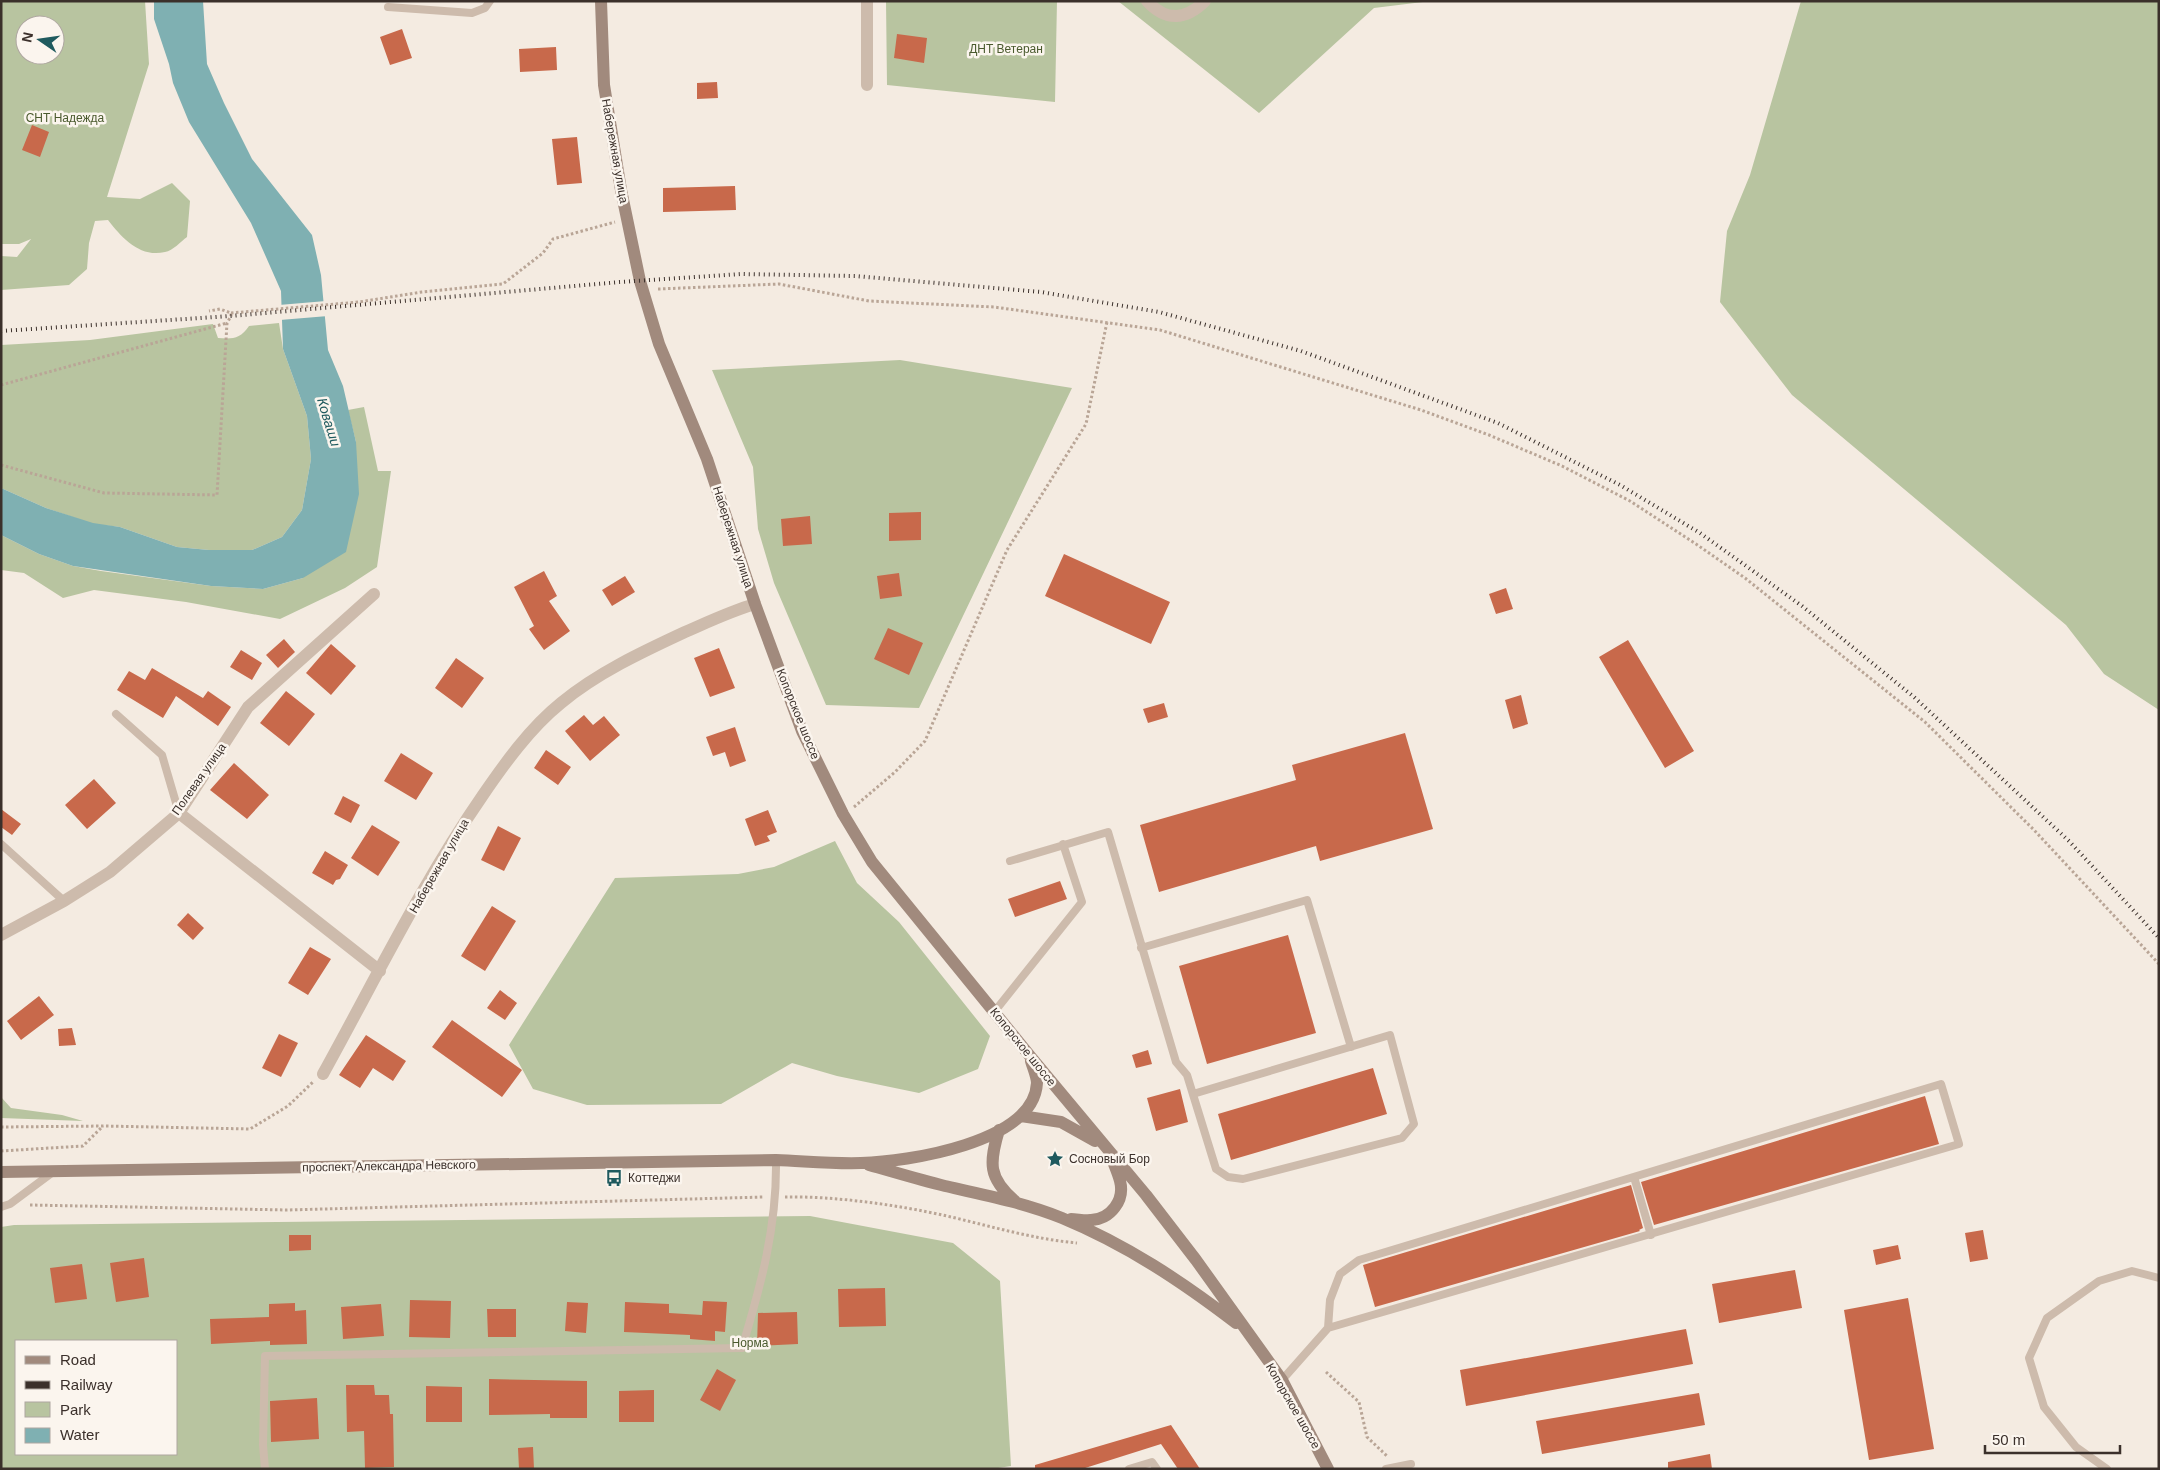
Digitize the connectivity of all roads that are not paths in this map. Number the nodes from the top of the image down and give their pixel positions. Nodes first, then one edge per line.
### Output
1 (490, 1) edge
2 (601, 1) edge
3 (867, 1) edge
4 (1147, 1) edge
5 (1205, 1) edge
6 (388, 7) dead end
7 (867, 85) dead end
8 (374, 594) dead end
9 (755, 604) junction
10 (116, 714) dead end
11 (178, 813) junction
12 (1, 844) edge
13 (1063, 844) junction
14 (1010, 861) dead end
15 (64, 901) junction
16 (1, 935) edge
17 (1141, 948) junction
18 (380, 971) junction
19 (995, 1012) junction
20 (1351, 1047) junction
21 (1030, 1056) junction
22 (323, 1074) road end
23 (1193, 1094) junction
24 (1020, 1116) junction
25 (999, 1130) junction
26 (1108, 1150) junction
27 (776, 1160) junction
28 (862, 1163) junction
29 (54, 1171) junction
30 (1, 1172) edge
31 (1634, 1177) junction
32 (1016, 1202) junction
33 (1, 1207) edge
34 (1061, 1218) junction
35 (1651, 1234) junction
36 (2159, 1278) edge
37 (1328, 1328) junction
38 (1248, 1332) junction
39 (1282, 1380) junction
40 (1411, 1464) dead end
41 (265, 1469) edge
42 (1130, 1469) edge
43 (1157, 1469) edge
44 (1328, 1469) edge
45 (1386, 1469) edge
46 (2107, 1469) edge

1 - 6 lane
2 - 9 main road, Набережная улица
3 - 7 street
4 - 5 street
8 - 11 street, Полевая улица
9 - 18 street, Набережная улица
9 - 19 main road, Копорское шоссе
10 - 11 lane
11 - 15 street, Полевая улица
11 - 18 street
12 - 15 lane
13 - 14 lane
13 - 17 lane
13 - 19 lane
15 - 16 street, Полевая улица
17 - 20 lane
17 - 23 lane
18 - 22 street, Набережная улица
19 - 21 main road, Копорское шоссе
20 - 23 lane
20 - 23 lane
21 - 24 main road
21 - 26 main road, Копорское шоссе
24 - 25 main road
24 - 26 main road
25 - 28 main road
25 - 32 main road
26 - 34 main road
26 - 38 main road, Копорское шоссе
27 - 28 main road, проспект Александра Невского
27 - 29 main road, проспект Александра Невского
27 - 41 lane
28 - 32 main road
29 - 30 main road, проспект Александра Невского
29 - 33 lane
31 - 35 lane
31 - 35 lane
31 - 37 lane
32 - 34 main road
34 - 38 main road
35 - 37 lane
36 - 46 lane
37 - 39 lane
38 - 39 main road, Копорское шоссе
39 - 44 main road, Копорское шоссе
40 - 45 lane
42 - 43 lane

